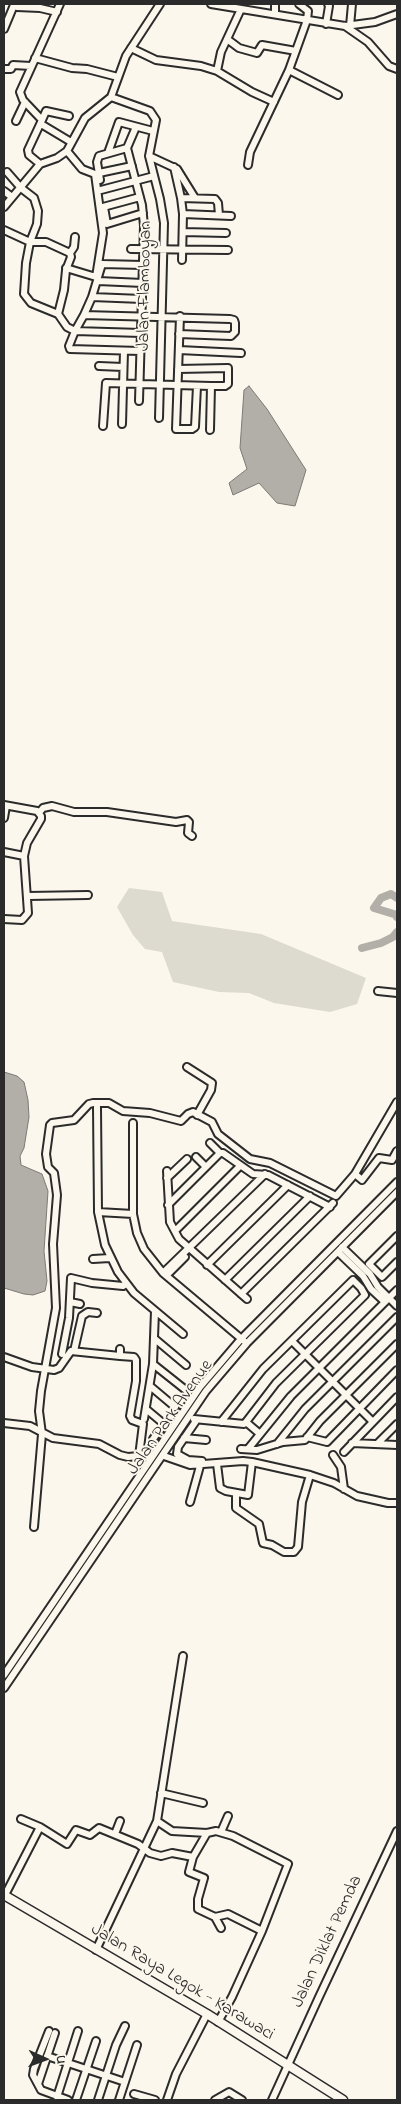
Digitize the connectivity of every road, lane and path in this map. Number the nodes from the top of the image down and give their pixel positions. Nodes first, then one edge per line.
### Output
1 (60, 4) edge
2 (160, 4) edge
3 (212, 4) edge
4 (275, 4) edge
5 (299, 4) edge
6 (328, 4) edge
7 (352, 4) edge
8 (14, 5) edge
9 (241, 9) junction
10 (57, 12) junction
11 (275, 14) junction
12 (397, 14) edge
13 (307, 20) junction
14 (326, 24) junction
15 (348, 26) junction
16 (4, 29) edge
17 (227, 39) junction
18 (131, 48) junction
19 (296, 51) junction
20 (35, 58) junction
21 (30, 66) junction
22 (397, 69) edge
23 (4, 70) edge
24 (289, 70) junction
25 (217, 71) junction
26 (118, 77) junction
27 (338, 95) dead end
28 (111, 96) junction
29 (25, 102) junction
30 (274, 102) junction
31 (69, 116) dead end
32 (16, 121) dead end
33 (41, 122) junction
34 (136, 127) junction
35 (154, 131) junction
36 (71, 142) junction
37 (127, 148) junction
38 (67, 151) junction
39 (108, 153) junction
40 (149, 156) junction
41 (40, 164) junction
42 (248, 165) dead end
43 (132, 166) junction
44 (174, 167) junction
45 (7, 172) dead end
46 (99, 172) junction
47 (154, 176) junction
48 (135, 181) junction
49 (21, 188) junction
50 (101, 190) junction
51 (4, 191) edge
52 (12, 197) junction
53 (140, 197) junction
54 (182, 198) junction
55 (196, 198) junction
56 (4, 207) edge
57 (104, 207) junction
58 (143, 213) junction
59 (183, 214) junction
60 (219, 215) junction
61 (231, 216) dead end
62 (4, 230) edge
63 (183, 232) junction
64 (226, 233) dead end
65 (75, 237) dead end
66 (30, 242) junction
67 (144, 248) junction
68 (131, 249) dead end
69 (163, 249) junction
70 (182, 250) junction
71 (228, 250) dead end
72 (70, 253) junction
73 (182, 260) dead end
74 (143, 265) junction
75 (66, 268) junction
76 (98, 281) junction
77 (143, 283) junction
78 (92, 297) junction
79 (142, 300) junction
80 (58, 314) junction
81 (84, 315) junction
82 (142, 316) junction
83 (161, 316) junction
84 (180, 316) junction
85 (75, 331) junction
86 (141, 333) junction
87 (179, 334) junction
88 (124, 350) junction
89 (178, 350) junction
90 (140, 351) junction
91 (241, 353) dead end
92 (99, 366) dead end
93 (124, 366) junction
94 (178, 369) junction
95 (123, 384) junction
96 (139, 384) junction
97 (159, 384) junction
98 (177, 385) junction
99 (197, 386) junction
100 (211, 386) junction
101 (139, 401) dead end
102 (159, 418) dead end
103 (122, 424) dead end
104 (103, 426) dead end
105 (210, 430) dead end
106 (5, 806) edge
107 (40, 813) junction
108 (4, 818) edge
109 (192, 836) dead end
110 (4, 852) edge
111 (24, 856) junction
112 (88, 895) dead end
113 (28, 896) junction
114 (4, 920) edge
115 (378, 991) dead end
116 (397, 993) edge
117 (187, 1067) dead end
118 (397, 1102) edge
119 (98, 1107) dead end
120 (395, 1113) edge
121 (197, 1115) junction
122 (133, 1123) dead end
123 (210, 1143) dead end
124 (397, 1151) edge
125 (220, 1153) junction
126 (196, 1157) dead end
127 (187, 1159) dead end
128 (240, 1166) junction
129 (206, 1167) junction
130 (265, 1174) junction
131 (356, 1174) junction
132 (397, 1182) edge
133 (288, 1185) junction
134 (397, 1192) edge
135 (310, 1196) junction
136 (168, 1205) junction
137 (98, 1212) junction
138 (133, 1212) junction
139 (363, 1222) junction
140 (175, 1231) junction
141 (397, 1236) edge
142 (189, 1250) junction
143 (340, 1250) junction
144 (110, 1258) junction
145 (92, 1259) dead end
146 (397, 1262) edge
147 (207, 1265) junction
148 (165, 1274) junction
149 (225, 1280) junction
150 (126, 1284) junction
151 (397, 1290) edge
152 (387, 1300) junction
153 (70, 1302) junction
154 (80, 1304) dead end
155 (397, 1306) edge
156 (155, 1311) junction
157 (97, 1313) dead end
158 (397, 1317) edge
159 (183, 1334) dead end
160 (155, 1339) junction
161 (244, 1341) junction
162 (292, 1341) junction
163 (397, 1344) edge
164 (74, 1351) junction
165 (62, 1354) dead end
166 (306, 1354) junction
167 (4, 1357) edge
168 (153, 1364) junction
169 (186, 1365) dead end
170 (319, 1368) junction
171 (44, 1369) junction
172 (397, 1370) edge
173 (333, 1381) junction
174 (150, 1386) junction
175 (203, 1389) junction
176 (187, 1391) dead end
177 (346, 1395) junction
178 (397, 1397) edge
179 (175, 1407) dead end
180 (360, 1408) junction
181 (146, 1409) junction
182 (188, 1416) junction
183 (144, 1419) dead end
184 (196, 1420) junction
185 (221, 1422) junction
186 (246, 1422) junction
187 (373, 1422) junction
188 (4, 1423) edge
189 (397, 1424) edge
190 (42, 1434) junction
191 (260, 1434) junction
192 (308, 1437) junction
193 (184, 1438) junction
194 (152, 1439) dead end
195 (206, 1440) dead end
196 (352, 1443) junction
197 (277, 1444) junction
198 (377, 1444) junction
199 (397, 1445) edge
200 (344, 1452) dead end
201 (333, 1454) dead end
202 (148, 1455) dead end
203 (139, 1456) junction
204 (164, 1456) dead end
205 (252, 1462) junction
206 (201, 1464) junction
207 (217, 1464) junction
208 (310, 1475) junction
209 (344, 1489) junction
210 (236, 1494) junction
211 (190, 1502) dead end
212 (397, 1504) edge
213 (34, 1527) dead end
214 (183, 1656) dead end
215 (4, 1676) edge
216 (4, 1688) edge
217 (162, 1793) junction
218 (203, 1803) dead end
219 (228, 1816) dead end
220 (21, 1818) dead end
221 (120, 1821) dead end
222 (157, 1821) junction
223 (40, 1827) junction
224 (397, 1831) edge
225 (221, 1832) junction
226 (207, 1833) junction
227 (115, 1834) junction
228 (143, 1848) junction
229 (193, 1858) junction
230 (4, 1895) edge
231 (215, 1917) junction
232 (221, 1928) dead end
233 (262, 1932) junction
234 (96, 1950) junction
235 (207, 2014) junction
236 (218, 2022) junction
237 (124, 2026) dead end
238 (78, 2031) dead end
239 (96, 2041) dead end
240 (137, 2044) dead end
241 (47, 2056) junction
242 (68, 2063) junction
243 (288, 2065) junction
244 (86, 2069) junction
245 (106, 2076) junction
246 (125, 2082) junction
247 (38, 2084) junction
248 (134, 2094) dead end
249 (56, 2096) junction
250 (142, 2098) edge
251 (68, 2100) edge
252 (76, 2100) edge
253 (98, 2100) edge
254 (118, 2100) edge
255 (155, 2100) edge
256 (167, 2100) edge
257 (215, 2100) edge
258 (242, 2100) edge
259 (272, 2100) edge
260 (343, 2100) edge

1 - 10 street
2 - 18 street
3 - 9 street
4 - 11 street
5 - 13 street
6 - 14 street
7 - 15 street
8 - 10 street
8 - 16 street
9 - 11 street
9 - 17 street
10 - 20 street
11 - 13 street
12 - 15 street
13 - 14 street
13 - 19 street
14 - 15 street
15 - 22 street
17 - 19 street
17 - 25 street
18 - 25 street
18 - 26 street
19 - 24 street
20 - 21 street
20 - 26 street
21 - 23 street
21 - 29 street
24 - 27 street
24 - 30 street
25 - 30 street
26 - 28 street
28 - 35 street
28 - 36 street
29 - 32 street
29 - 33 street
30 - 42 street
31 - 33 street
33 - 36 street
33 - 41 street
34 - 35 street
34 - 37 street
34 - 39 street
35 - 40 street, Jalan Flamboyan
36 - 38 street
37 - 39 street
37 - 43 street
38 - 41 street
38 - 75 street
39 - 46 street
40 - 44 street
40 - 47 street, Jalan Flamboyan
41 - 49 street
43 - 46 street
43 - 48 street
44 - 54 street
44 - 55 street
45 - 49 street
46 - 50 street
47 - 48 street
47 - 69 street, Jalan Flamboyan
48 - 50 street
48 - 53 street
49 - 52 street
49 - 66 street
50 - 57 street
51 - 52 street
52 - 56 street
53 - 57 street
53 - 58 street
54 - 55 street
54 - 59 street
55 - 60 street
57 - 58 street
58 - 67 street
59 - 60 street
59 - 63 street
60 - 61 street
62 - 66 street
63 - 64 street
63 - 70 street
65 - 72 street
66 - 72 street
66 - 80 street
67 - 68 street
67 - 69 street
67 - 74 street
69 - 70 street
69 - 83 street, Jalan Flamboyan
70 - 71 street
70 - 73 street
72 - 75 street
74 - 76 street
74 - 77 street
75 - 80 street
76 - 77 street
76 - 78 street
77 - 79 street
78 - 79 street
78 - 81 street
79 - 82 street
80 - 85 street
81 - 82 street
81 - 85 street
82 - 83 street
82 - 86 street
83 - 84 street
83 - 97 street, Jalan Flamboyan
84 - 87 street
84 - 87 street
85 - 86 street
85 - 88 street
86 - 90 street
87 - 89 street
88 - 90 street
88 - 93 street
89 - 91 street
89 - 94 street
90 - 96 street
92 - 93 street
93 - 95 street
94 - 98 street
94 - 100 street
95 - 96 street
95 - 103 street
95 - 104 street
96 - 97 street
96 - 101 street
97 - 98 street
97 - 102 street, Jalan Flamboyan
98 - 99 street
98 - 99 street
99 - 100 street
100 - 105 street
106 - 107 street
106 - 108 street
107 - 109 street
107 - 111 street
110 - 111 street
111 - 113 street
112 - 113 street
113 - 114 street
115 - 116 street
117 - 121 street
118 - 120 street
119 - 137 street
120 - 131 street
121 - 131 street
121 - 171 street
122 - 138 street
123 - 125 street
124 - 131 street
125 - 128 street
125 - 129 street
126 - 129 street
127 - 136 street
128 - 130 street
128 - 140 street
129 - 136 street
130 - 133 street
130 - 142 street
132 - 139 street, Jalan Park Avenue
133 - 135 street
133 - 147 street
134 - 139 street, Jalan Park Avenue
135 - 149 street
135 - 149 street
136 - 140 street
137 - 138 street
137 - 144 street
138 - 148 street
139 - 143 street, Jalan Park Avenue
139 - 161 street, Jalan Park Avenue
140 - 142 street
141 - 146 street
142 - 147 street
142 - 148 street
143 - 152 street
143 - 161 street, Jalan Park Avenue
144 - 145 street
144 - 150 street
147 - 149 street
148 - 161 street
150 - 153 street
150 - 156 street
151 - 152 street
152 - 155 street
152 - 170 street
153 - 154 street
153 - 165 street
156 - 159 street
156 - 160 street
157 - 164 street
158 - 173 street
160 - 168 street
160 - 169 street
161 - 175 street, Jalan Park Avenue
162 - 166 street
162 - 166 street
162 - 185 street
163 - 177 street
164 - 171 street
164 - 203 street
166 - 170 street
166 - 186 street
167 - 171 street
168 - 174 street
168 - 176 street
170 - 173 street
170 - 191 street
171 - 190 street
172 - 180 street
173 - 177 street
173 - 197 street
174 - 179 street
174 - 181 street
175 - 182 street, Jalan Park Avenue
175 - 215 street, Jalan Park Avenue
177 - 180 street
177 - 192 street
178 - 187 street
180 - 187 street
180 - 192 street
181 - 183 street
181 - 194 street
182 - 184 street
182 - 216 street, Jalan Park Avenue
184 - 185 street
184 - 193 street
185 - 186 street
186 - 191 street
187 - 196 street
188 - 190 street
189 - 198 street
190 - 203 street
190 - 213 street
191 - 197 street
192 - 197 street
193 - 195 street
193 - 206 street
196 - 198 street
196 - 200 street
198 - 199 street
201 - 209 street
202 - 203 street
204 - 206 street
205 - 207 street
205 - 208 street
205 - 210 street
206 - 207 street
206 - 211 street
207 - 210 street
208 - 209 street
208 - 210 street
209 - 212 street
214 - 217 street
217 - 218 street
217 - 222 street
219 - 225 street
220 - 223 street
221 - 227 street
222 - 226 street
222 - 228 street
223 - 227 street
223 - 230 street
224 - 243 street, Jalan Diklat Pemda
225 - 226 street
225 - 233 street
226 - 229 street
227 - 228 street
228 - 229 street
228 - 234 street
229 - 231 street
230 - 234 main road, Jalan Raya Legok - Karawaci
231 - 232 street
231 - 233 street
233 - 236 street
234 - 235 main road, Jalan Raya Legok - Karawaci
235 - 236 main road, Jalan Raya Legok - Karawaci
235 - 256 street
236 - 243 main road, Jalan Raya Legok - Karawaci
237 - 245 street
238 - 242 street
239 - 244 street
240 - 246 street
241 - 242 street
241 - 247 street
241 - 247 street
242 - 244 street
242 - 249 street
243 - 259 street, Jalan Diklat Pemda
243 - 260 main road, Jalan Raya Legok - Karawaci
244 - 245 street
244 - 252 street
245 - 246 street
245 - 253 street
246 - 254 street
247 - 249 street
248 - 250 street
249 - 251 street
250 - 255 street
257 - 258 street

